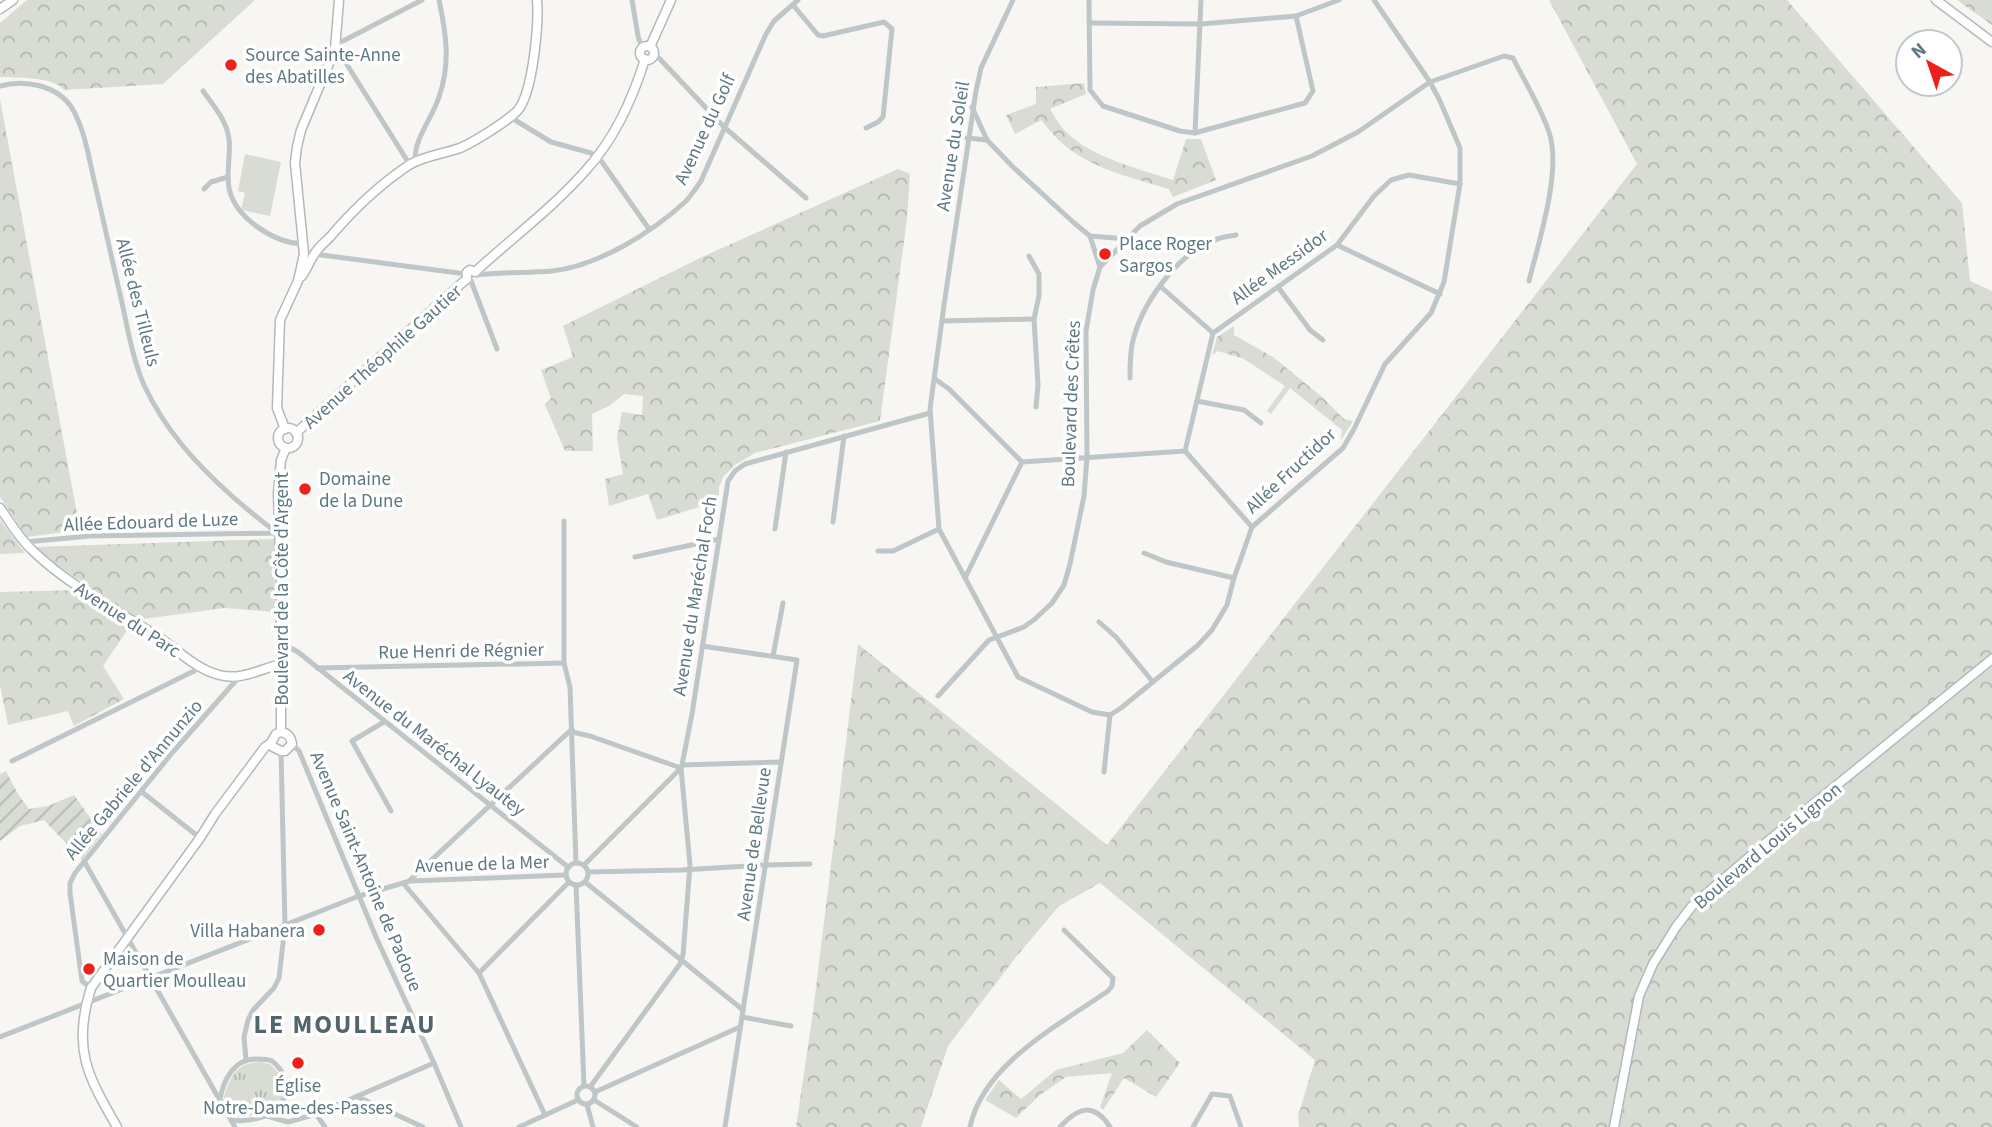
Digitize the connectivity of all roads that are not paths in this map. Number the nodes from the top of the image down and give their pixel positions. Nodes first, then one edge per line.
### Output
1 (13, 0) edge
2 (339, 0) edge
3 (422, 0) edge
4 (439, 0) edge
5 (537, 0) edge
6 (632, 0) edge
7 (671, 0) edge
8 (783, 0) edge
9 (1013, 0) edge
10 (1089, 0) edge
11 (1201, 0) edge
12 (1339, 0) edge
13 (1374, 0) edge
14 (1936, 0) edge
15 (793, 5) edge
16 (0, 9) edge
17 (1296, 16) junction
18 (1089, 23) junction
19 (1201, 24) junction
20 (1992, 42) edge
21 (336, 45) junction
22 (648, 52) junction
23 (1430, 82) junction
24 (0, 86) edge
25 (203, 91) dead end
26 (972, 107) junction
27 (510, 117) junction
28 (724, 127) junction
29 (866, 128) dead end
30 (1195, 132) junction
31 (967, 138) junction
32 (987, 140) junction
33 (597, 158) junction
34 (412, 164) junction
35 (228, 177) junction
36 (1460, 184) junction
37 (204, 189) dead end
38 (806, 198) dead end
39 (649, 229) junction
40 (1236, 235) dead end
41 (1090, 236) junction
42 (1127, 239) junction
43 (303, 244) junction
44 (1337, 245) junction
45 (304, 254) junction
46 (314, 254) junction
47 (1029, 256) dead end
48 (488, 260) junction
49 (1100, 267) junction
50 (493, 274) junction
51 (471, 276) junction
52 (298, 281) junction
53 (1529, 281) dead end
54 (1160, 286) junction
55 (1278, 287) junction
56 (1440, 294) junction
57 (1034, 320) junction
58 (942, 321) junction
59 (1213, 333) junction
60 (1323, 340) dead end
61 (497, 349) dead end
62 (1130, 378) dead end
63 (934, 379) junction
64 (1198, 401) junction
65 (1036, 407) dead end
66 (930, 412) junction
67 (1261, 423) dead end
68 (285, 429) junction
69 (296, 433) junction
70 (844, 436) junction
71 (286, 448) junction
72 (1185, 451) junction
73 (786, 453) junction
74 (1087, 457) junction
75 (1022, 463) junction
76 (0, 508) edge
77 (564, 522) dead end
78 (833, 522) dead end
79 (1252, 527) junction
80 (775, 529) dead end
81 (939, 529) junction
82 (278, 533) junction
83 (719, 539) junction
84 (25, 542) junction
85 (878, 551) dead end
86 (1144, 553) dead end
87 (635, 557) dead end
88 (965, 578) junction
89 (1234, 578) junction
90 (783, 603) dead end
91 (1098, 622) dead end
92 (998, 636) junction
93 (280, 646) junction
94 (702, 646) junction
95 (773, 656) junction
96 (1992, 659) edge
97 (564, 663) junction
98 (281, 664) junction
99 (199, 667) junction
100 (317, 668) junction
101 (239, 677) junction
102 (1153, 682) junction
103 (938, 696) dead end
104 (1110, 715) junction
105 (384, 722) junction
106 (572, 731) junction
107 (281, 732) junction
108 (271, 743) junction
109 (292, 744) junction
110 (281, 751) junction
111 (12, 761) dead end
112 (780, 762) junction
113 (681, 766) junction
114 (1104, 772) dead end
115 (142, 792) junction
116 (489, 805) junction
117 (391, 811) dead end
118 (200, 838) junction
119 (84, 861) junction
120 (576, 863) junction
121 (766, 864) junction
122 (810, 864) dead end
123 (584, 865) junction
124 (568, 867) junction
125 (690, 869) junction
126 (588, 872) junction
127 (565, 875) junction
128 (406, 882) junction
129 (569, 882) junction
130 (585, 882) junction
131 (576, 885) junction
132 (359, 896) junction
133 (285, 926) junction
134 (1064, 930) dead end
135 (128, 936) junction
136 (682, 960) junction
137 (479, 973) junction
138 (151, 978) junction
139 (91, 988) junction
140 (86, 1004) junction
141 (743, 1013) junction
142 (791, 1026) dead end
143 (740, 1027) junction
144 (0, 1037) edge
145 (246, 1059) junction
146 (434, 1063) junction
147 (589, 1088) junction
148 (358, 1097) junction
149 (220, 1100) junction
150 (578, 1100) junction
151 (594, 1100) junction
152 (587, 1105) junction
153 (316, 1114) junction
154 (545, 1115) junction
155 (267, 1116) junction
156 (231, 1120) junction
157 (117, 1127) edge
158 (235, 1127) edge
159 (325, 1127) edge
160 (423, 1127) edge
161 (461, 1127) edge
162 (519, 1127) edge
163 (593, 1127) edge
164 (637, 1127) edge
165 (726, 1127) edge
166 (970, 1127) edge
167 (1060, 1127) edge
168 (1110, 1127) edge
169 (1193, 1127) edge
170 (1241, 1127) edge
171 (1614, 1127) edge

1 - 16 main road
2 - 21 main road
3 - 21 street
4 - 34 street
5 - 27 main road
6 - 22 street
7 - 22 main road, Avenue Théophile Gautier
8 - 15 street
9 - 26 street, Avenue du Soleil
10 - 18 street
11 - 19 street
12 - 17 street
13 - 23 street, Allée Fructidor
14 - 20 main road
15 - 28 street, Avenue du Golf
15 - 29 street
17 - 19 street
17 - 30 street
18 - 19 street
18 - 30 street
19 - 30 street
21 - 34 street
21 - 43 main road
22 - 28 street
22 - 33 main road, Avenue Théophile Gautier
23 - 36 street, Allée Fructidor
23 - 42 street, Boulevard des Crêtes
23 - 53 street, Boulevard des Crêtes
24 - 82 street, Allée des Tilleuls
25 - 35 street
26 - 31 street, Avenue du Soleil
26 - 32 street
27 - 33 street
27 - 34 main road
28 - 38 street
28 - 39 street, Avenue du Golf
31 - 32 street
31 - 58 street, Avenue du Soleil
32 - 41 street
33 - 39 street
33 - 48 main road, Avenue Théophile Gautier
34 - 46 main road
35 - 37 street
35 - 43 street
36 - 44 street, Allée Messidor
36 - 56 street, Allée Fructidor
39 - 50 street, Avenue du Golf
40 - 54 street
41 - 42 street
41 - 49 street
42 - 49 street, Boulevard des Crêtes
43 - 45 main road
44 - 55 street, Allée Messidor
44 - 56 street
45 - 46 main road
45 - 52 main road
46 - 51 street, Avenue du Golf
46 - 52 main road
47 - 57 street
48 - 50 street
48 - 51 main road, Avenue Théophile Gautier
49 - 74 street, Boulevard des Crêtes
50 - 51 street, Avenue du Golf
51 - 61 street
51 - 69 main road, Avenue Théophile Gautier
52 - 68 main road
54 - 59 street
54 - 62 street
55 - 59 street, Allée Messidor
55 - 60 street
56 - 79 street, Allée Fructidor
57 - 58 street
57 - 65 street
58 - 63 street, Avenue du Soleil
59 - 64 street
63 - 66 street, Avenue du Soleil
63 - 75 street
64 - 67 street
64 - 72 street
66 - 70 street, Avenue du Maréchal Foch
66 - 81 street, Avenue du Soleil
68 - 69 main road
68 - 71 main road
69 - 71 main road
70 - 73 street, Avenue du Maréchal Foch
70 - 78 street
71 - 82 main road, Boulevard de la Côte d'Argent
72 - 74 street
72 - 79 street
73 - 80 street
73 - 83 street, Avenue du Maréchal Foch
74 - 75 street
74 - 92 street, Boulevard des Crêtes
75 - 88 street
76 - 84 main road, Avenue du Parc
77 - 97 street
79 - 89 street, Allée Fructidor
81 - 85 street
81 - 88 street
82 - 84 street, Allée Edouard de Luze
82 - 93 main road, Boulevard de la Côte d'Argent
83 - 87 street
83 - 94 street, Avenue du Maréchal Foch
84 - 99 main road, Avenue du Parc
86 - 89 street
88 - 92 street
89 - 102 street, Allée Fructidor
90 - 95 street
91 - 102 street
92 - 103 street, Boulevard des Crêtes
92 - 104 street
93 - 98 main road, Boulevard de la Côte d'Argent
93 - 100 street, Avenue du Maréchal Lyautey
94 - 95 street, Avenue de Bellevue
94 - 113 street, Avenue du Maréchal Foch
95 - 112 street, Avenue de Bellevue
96 - 171 main road, Boulevard Louis Lignon
97 - 100 street, Rue Henri de Régnier
97 - 106 street
98 - 101 main road, Avenue du Parc
98 - 107 main road, Boulevard de la Côte d'Argent
99 - 101 main road, Avenue du Parc
99 - 111 street
100 - 105 street, Avenue du Maréchal Lyautey
101 - 115 street, Allée Gabriele d'Annunzio
102 - 104 street, Allée Fructidor
104 - 114 street
105 - 116 street, Avenue du Maréchal Lyautey
105 - 117 street
106 - 113 street
106 - 116 street
106 - 120 street
107 - 108 main road, Boulevard de la Côte d'Argent
107 - 109 main road, Boulevard de la Côte d'Argent
108 - 110 main road
108 - 118 main road, Boulevard de la Côte d'Argent
109 - 110 main road
109 - 132 street, Avenue Saint-Antoine de Padoue
110 - 133 street
112 - 113 street
112 - 121 street, Avenue de Bellevue
113 - 123 street
113 - 125 street, Avenue du Maréchal Foch
115 - 118 street
115 - 119 street, Allée Gabriele d'Annunzio
116 - 124 street, Avenue du Maréchal Lyautey
116 - 128 street
118 - 135 main road, Boulevard de la Côte d'Argent
119 - 135 street
119 - 139 street, Allée Gabriele d'Annunzio
120 - 123 street
120 - 124 street
121 - 122 street
121 - 125 street
121 - 141 street, Avenue de Bellevue
123 - 126 street
124 - 127 street
125 - 126 street
125 - 136 street, Avenue du Maréchal Foch
126 - 130 street
127 - 128 street, Avenue de la Mer
127 - 129 street
128 - 132 street, Avenue de la Mer
128 - 137 street
129 - 131 street
129 - 137 street
130 - 131 street
130 - 136 street
131 - 147 street
132 - 133 street, Avenue de la Mer
132 - 146 street, Avenue Saint-Antoine de Padoue
133 - 138 street, Avenue de la Mer
133 - 145 street
134 - 166 street
135 - 138 street
135 - 139 main road, Boulevard de la Côte d'Argent
136 - 141 street
136 - 147 street
137 - 154 street
138 - 140 street, Avenue de la Mer
138 - 149 street
139 - 140 main road, Boulevard de la Côte d'Argent
140 - 144 street, Avenue de la Mer
140 - 157 main road, Boulevard de la Côte d'Argent
141 - 142 street
141 - 143 street, Avenue de Bellevue
143 - 147 street
143 - 165 street, Avenue de Bellevue
145 - 149 street
145 - 155 street
146 - 148 street
146 - 161 street, Avenue Saint-Antoine de Padoue
147 - 150 street
147 - 151 street
148 - 153 street
148 - 160 street
149 - 156 street
150 - 152 street
150 - 154 street
151 - 152 street
151 - 164 street
152 - 163 street
153 - 155 street
153 - 159 street
154 - 162 street
155 - 156 street
156 - 158 street
167 - 168 street
169 - 170 street

